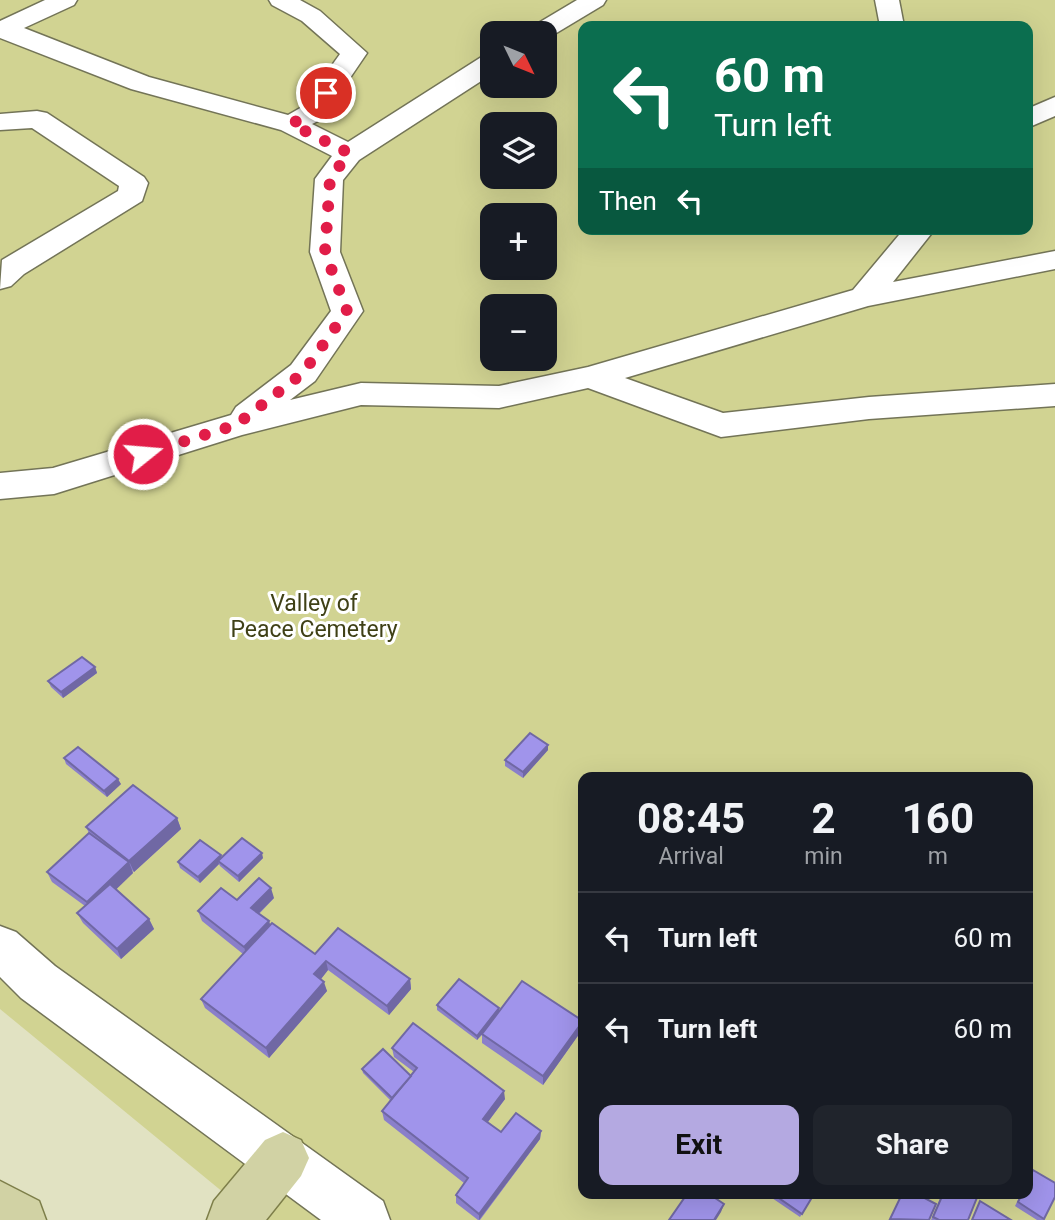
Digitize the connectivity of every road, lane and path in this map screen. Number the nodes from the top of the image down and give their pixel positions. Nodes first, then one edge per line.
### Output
1 (65, 0) edge
2 (281, 0) edge
3 (594, 0) edge
4 (887, 0) edge
5 (891, 21) edge
6 (557, 22) edge
7 (1, 29) edge
8 (480, 70) edge
9 (1055, 105) edge
10 (1033, 117) edge
11 (0, 122) edge
12 (291, 124) junction
13 (349, 153) junction
14 (915, 235) edge
15 (1055, 261) edge
16 (0, 279) edge
17 (864, 297) junction
18 (590, 377) junction
19 (1049, 400) edge
20 (236, 425) junction
21 (0, 486) edge
22 (0, 947) edge
23 (283, 1158) junction
24 (0, 1207) edge
25 (0, 1213) edge
26 (5, 1220) edge
27 (20, 1220) edge
28 (233, 1220) edge
29 (364, 1220) edge

1 - 7 street
2 - 12 street
3 - 6 street
4 - 5 street
7 - 12 street
8 - 13 street
9 - 10 street
11 - 16 street
12 - 13 street
13 - 20 street
14 - 17 street
15 - 17 street
17 - 18 street
18 - 19 street
18 - 20 street
20 - 21 street
22 - 23 street
23 - 28 main road
23 - 29 street
24 - 27 main road
25 - 26 main road

